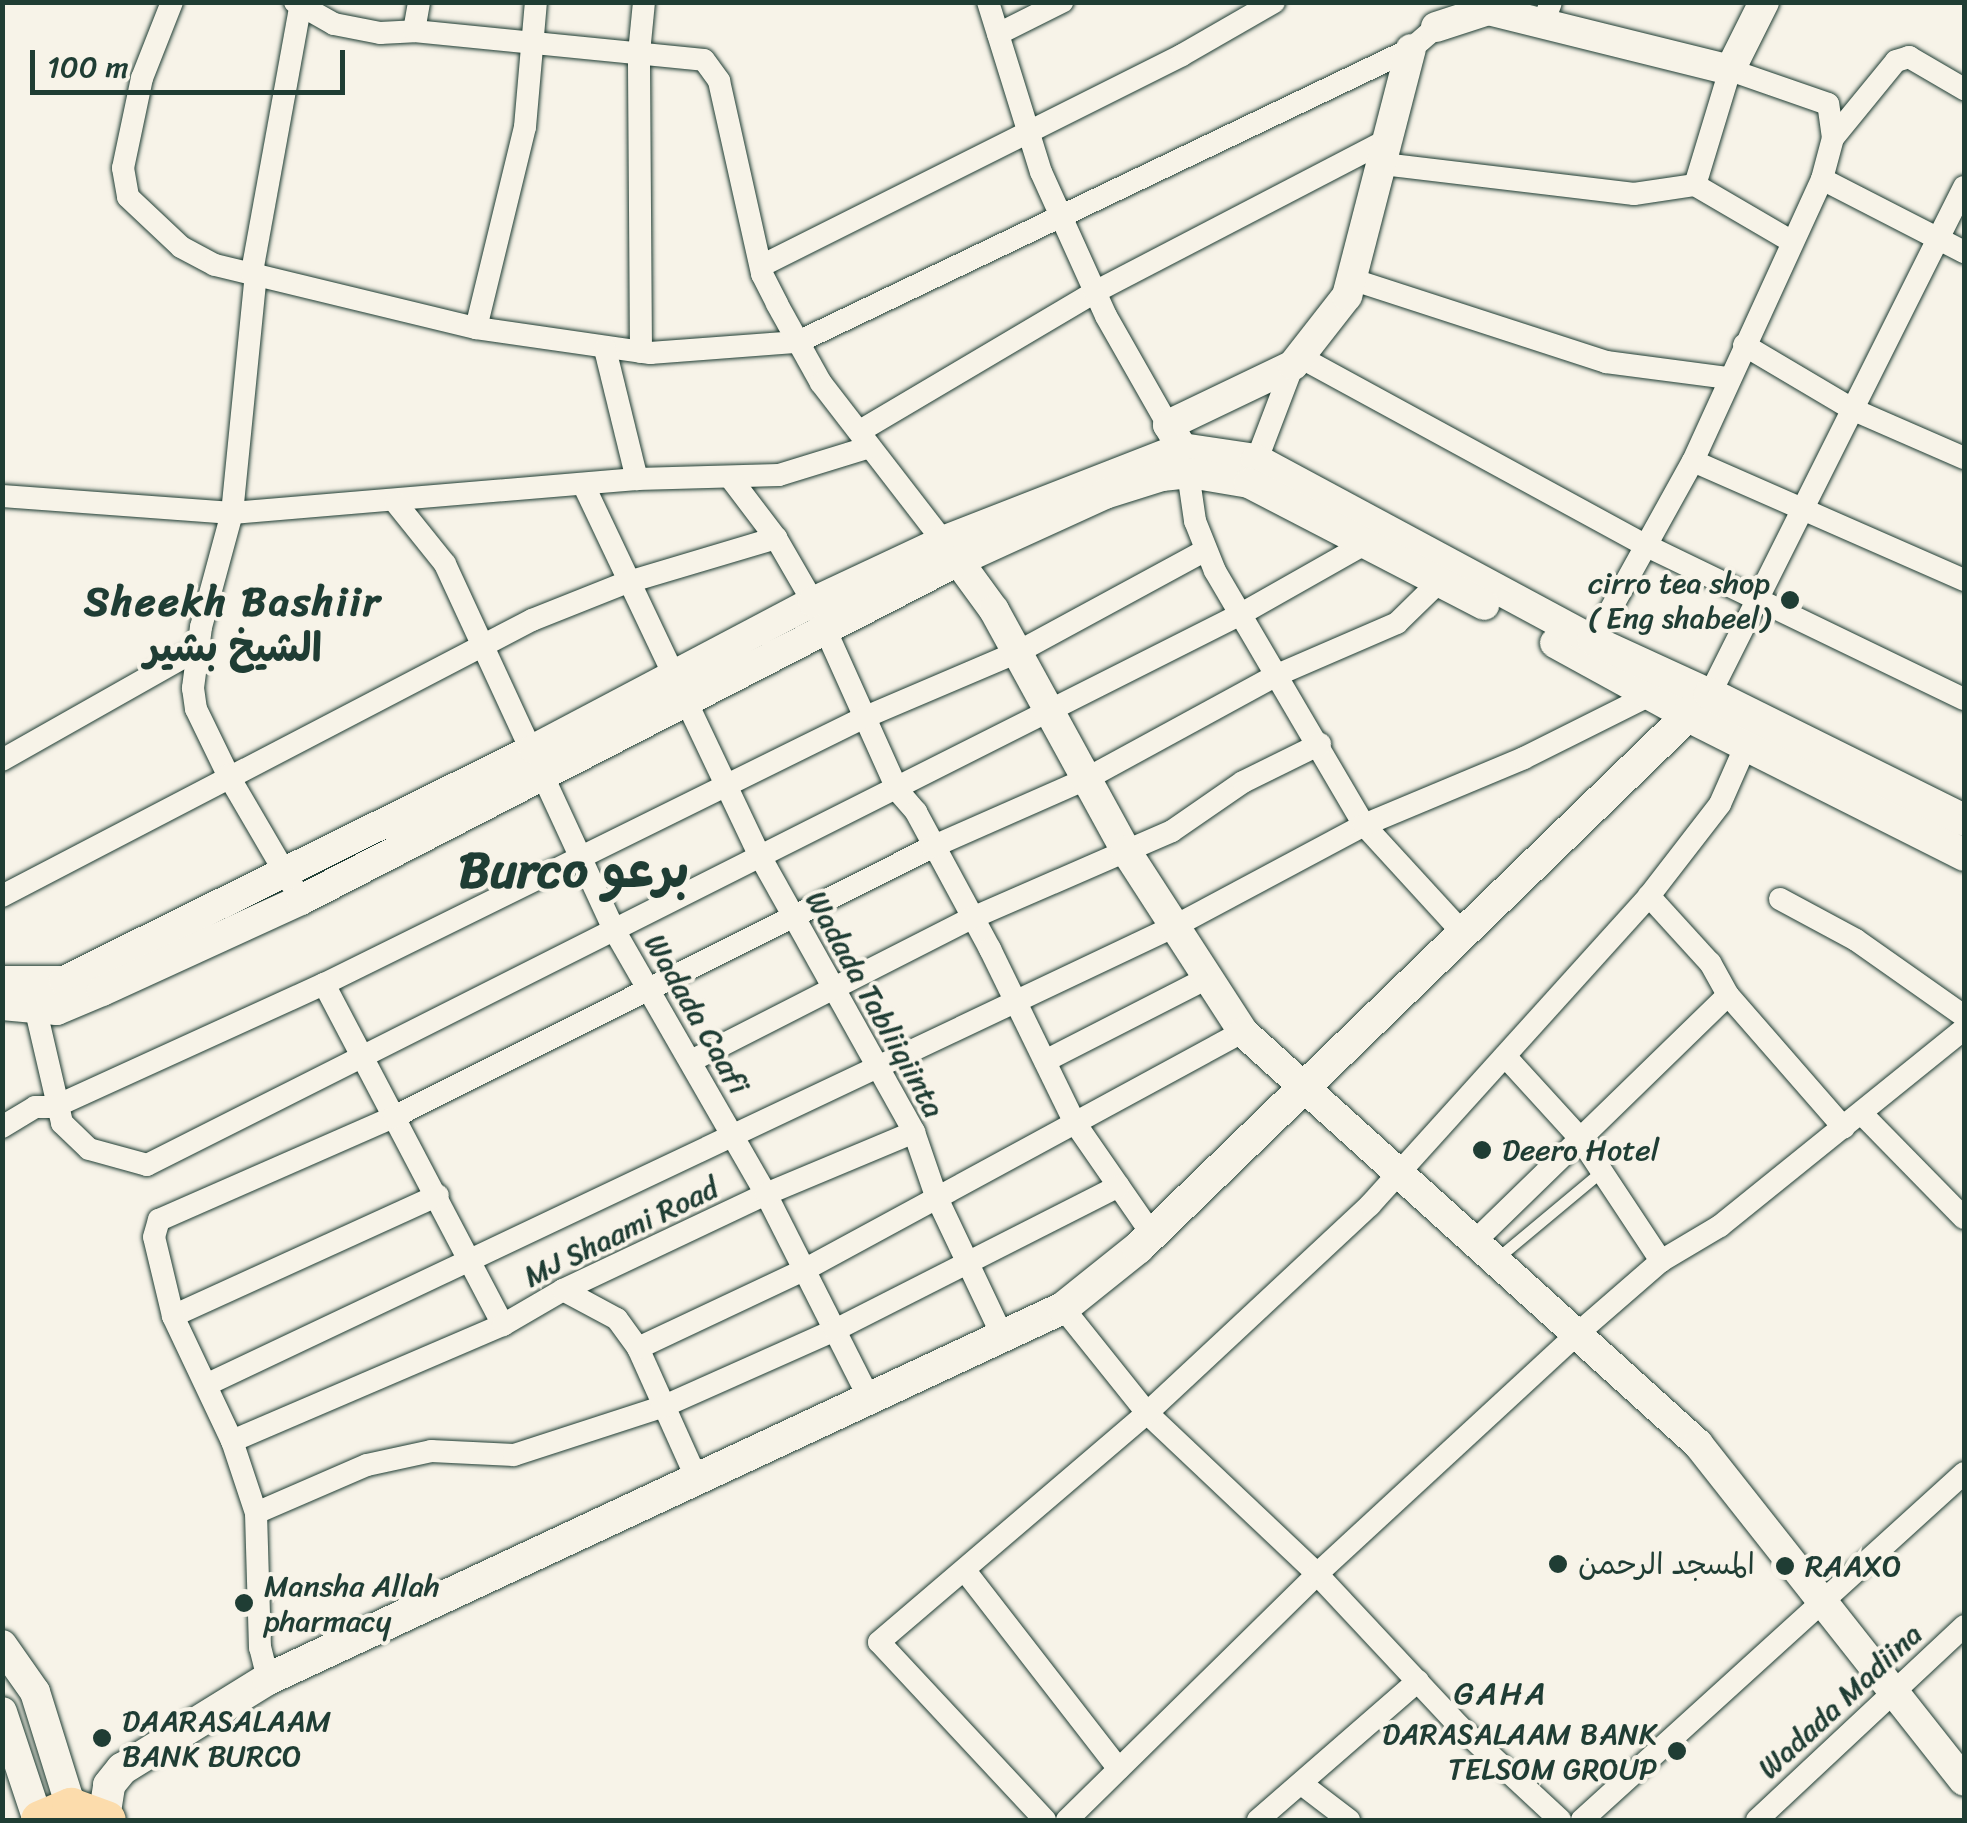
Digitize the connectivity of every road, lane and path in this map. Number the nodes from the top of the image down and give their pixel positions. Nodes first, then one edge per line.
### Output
1 (172, 2) edge
2 (420, 2) edge
3 (536, 2) edge
4 (644, 2) edge
5 (988, 2) edge
6 (1062, 2) edge
7 (1274, 2) edge
8 (1764, 2) edge
9 (299, 4) edge
10 (1483, 6) edge
11 (1547, 13) edge
12 (1436, 27) joint
13 (414, 31) junction
14 (998, 34) junction
15 (530, 44) junction
16 (1411, 50) junction
17 (638, 52) junction
18 (1730, 70) junction
19 (1964, 88) edge
20 (1027, 130) junction
21 (1833, 138) junction
22 (1387, 151) junction
23 (1822, 179) junction
24 (1695, 185) junction
25 (1964, 187) edge
26 (1061, 218) junction
27 (1940, 240) junction
28 (1792, 241) junction
29 (1964, 252) edge
30 (761, 266) junction
31 (254, 273) junction
32 (1351, 280) junction
33 (1095, 292) junction
34 (476, 328) junction
35 (798, 342) junction
36 (1744, 345) junction
37 (605, 349) junction
38 (641, 352) junction
39 (1296, 361) junction
40 (1727, 378) junction
41 (1854, 410) junction
42 (865, 439) junction
43 (1180, 449) junction
44 (1964, 458) edge
45 (1693, 461) junction
46 (1252, 471) junction
47 (638, 479) junction
48 (732, 480) junction
49 (584, 486) junction
50 (2, 496) edge
51 (396, 502) junction
52 (1806, 506) junction
53 (232, 513) junction
54 (1366, 534) junction
55 (776, 538) junction
56 (1647, 546) junction
57 (951, 551) junction
58 (1204, 551) junction
59 (1964, 580) edge
60 (625, 582) junction
61 (1458, 584) junction
62 (813, 602) junction
63 (1758, 602) junction
64 (1241, 614) junction
65 (826, 634) junction
66 (484, 642) junction
67 (198, 649) junction
68 (1588, 649) junction
69 (1018, 652) junction
70 (1277, 675) junction
71 (673, 676) junction
72 (1652, 694) junction
73 (1964, 698) edge
74 (685, 704) junction
75 (1699, 705) junction
76 (1046, 706) junction
77 (863, 718) junction
78 (1320, 744) junction
79 (1746, 744) junction
80 (2, 760) edge
81 (540, 762) junction
82 (228, 776) junction
83 (1086, 780) junction
84 (726, 785) junction
85 (898, 791) junction
86 (1895, 802) junction
87 (1964, 820) edge
88 (1364, 825) junction
89 (932, 848) junction
90 (1126, 852) junction
91 (1964, 855) edge
92 (760, 858) junction
93 (582, 859) junction
94 (285, 870) junction
95 (2, 896) edge
96 (1650, 896) junction
97 (1780, 899) dead end
98 (300, 900) junction
99 (972, 918) junction
100 (794, 920) junction
101 (1175, 926) junction
102 (613, 928) junction
103 (1462, 932) junction
104 (1207, 978) junction
105 (2, 981) edge
106 (324, 984) junction
107 (832, 990) junction
108 (649, 994) junction
109 (1728, 995) junction
110 (1014, 999) junction
111 (2, 1004) edge
112 (36, 1011) junction
113 (1964, 1016) edge
114 (1964, 1029) edge
115 (1242, 1032) junction
116 (366, 1056) junction
117 (1505, 1056) junction
118 (691, 1061) junction
119 (1045, 1061) junction
120 (874, 1067) junction
121 (1302, 1083) junction
122 (54, 1106) junction
123 (394, 1117) junction
124 (1854, 1121) junction
125 (1074, 1124) junction
126 (2, 1126) edge
127 (914, 1132) junction
128 (732, 1136) junction
129 (1579, 1137) junction
130 (1602, 1172) junction
131 (1396, 1177) junction
132 (1119, 1186) junction
133 (766, 1194) junction
134 (438, 1195) junction
135 (936, 1196) junction
136 (1964, 1218) edge
137 (1152, 1234) junction
138 (1482, 1253) junction
139 (470, 1258) junction
140 (1661, 1260) junction
141 (966, 1265) junction
142 (804, 1270) junction
143 (562, 1290) junction
144 (1063, 1308) junction
145 (173, 1316) junction
146 (504, 1325) junction
147 (835, 1330) junction
148 (1577, 1334) junction
149 (1003, 1338) junction
150 (638, 1348) junction
151 (208, 1384) junction
152 (868, 1396) junction
153 (662, 1407) junction
154 (1147, 1413) junction
155 (232, 1440) junction
156 (1964, 1473) edge
157 (697, 1478) junction
158 (256, 1513) junction
159 (966, 1572) junction
160 (1318, 1574) junction
161 (1827, 1602) junction
162 (1964, 1626) edge
163 (2, 1646) edge
164 (268, 1679) junction
165 (1418, 1682) junction
166 (34, 1692) junction
167 (1889, 1692) junction
168 (2, 1711) edge
169 (1119, 1769) junction
170 (1964, 1780) edge
171 (1303, 1784) junction
172 (72, 1817) edge
173 (1045, 1820) edge
174 (1066, 1820) edge
175 (1258, 1820) edge
176 (1349, 1820) edge
177 (1560, 1820) edge
178 (1582, 1820) edge
179 (1757, 1820) edge

1 - 31 street
2 - 13 street
3 - 15 street
4 - 17 street
5 - 14 street
6 - 14 street
7 - 20 street
8 - 18 street
9 - 13 street
9 - 31 street
10 - 11 street
10 - 12 street
11 - 18 street
12 - 16 street
13 - 15 street
14 - 20 street
15 - 17 street
15 - 34 street
16 - 22 street
16 - 26 street
17 - 30 street
17 - 38 street
18 - 21 street
18 - 24 street
19 - 21 street
20 - 26 street
20 - 30 street
21 - 23 street
22 - 24 street
22 - 32 street
22 - 33 street
23 - 27 street
23 - 28 street
24 - 28 street
25 - 27 street
26 - 33 street
26 - 35 street
27 - 29 street
27 - 41 street
28 - 36 street
30 - 35 street
31 - 34 street
31 - 53 street
32 - 39 street
32 - 40 street
33 - 42 street
33 - 43 street
34 - 37 street
35 - 38 street
35 - 42 street
36 - 40 street
36 - 41 street
37 - 38 street
37 - 47 street
39 - 43 street
39 - 46 street
39 - 56 street
40 - 45 street
41 - 44 street
41 - 52 street
42 - 48 street
42 - 57 street
43 - 46 street
43 - 57 street
43 - 58 street
45 - 52 street
45 - 56 street
46 - 54 street
47 - 48 street
47 - 49 street
48 - 55 street
49 - 51 street
49 - 60 street, Wadada Tabliiqiinta
50 - 53 street
51 - 53 street
51 - 66 street, Wadada Caafi
52 - 59 street
52 - 63 street
53 - 67 street
54 - 61 street
54 - 64 street
55 - 60 street
55 - 62 street
56 - 63 street
56 - 68 street
57 - 62 street
57 - 65 street
57 - 69 street
58 - 64 street
58 - 69 street
60 - 66 street
60 - 71 street, Wadada Tabliiqiinta
61 - 68 street
61 - 70 street
62 - 65 street
62 - 71 street
63 - 73 street
63 - 75 street
64 - 70 street
64 - 76 street
65 - 74 street
65 - 77 street
66 - 81 street, Wadada Caafi
66 - 82 street
67 - 80 street
67 - 82 street
68 - 72 street
68 - 75 street
69 - 76 street
69 - 77 street
70 - 78 street
70 - 83 street
71 - 74 street, Wadada Tabliiqiinta
71 - 81 street
72 - 75 street
72 - 88 street
74 - 81 street
74 - 84 street, Wadada Tabliiqiinta
75 - 79 main road
75 - 86 main road
75 - 103 main road
76 - 83 street
76 - 85 street
77 - 84 street
77 - 85 street
78 - 88 street
78 - 90 street
79 - 86 main road
79 - 96 street
81 - 93 street, Wadada Caafi
81 - 94 street
81 - 98 street
82 - 94 street
82 - 95 street
83 - 89 street
83 - 90 street
84 - 92 street, Wadada Tabliiqiinta
84 - 93 street
85 - 89 street
85 - 92 street
86 - 87 main road
86 - 91 main road
88 - 101 street
88 - 103 street
89 - 99 street
89 - 100 street
90 - 99 street
90 - 101 street
92 - 100 street, Wadada Tabliiqiinta
92 - 102 street
93 - 102 street, Wadada Caafi
93 - 106 street
94 - 98 street
94 - 105 street
96 - 109 street
96 - 117 street
97 - 113 street
98 - 112 street
99 - 107 street
99 - 110 street
100 - 107 street, Wadada Tabliiqiinta
100 - 108 street
101 - 104 street
101 - 110 street
102 - 108 street, Wadada Caafi
102 - 116 street
103 - 121 main road
104 - 115 street
104 - 119 street
106 - 116 street
106 - 122 street
107 - 118 street
107 - 120 street, Wadada Tabliiqiinta
108 - 118 street, Wadada Caafi
108 - 123 street
109 - 124 street
109 - 129 street
110 - 119 street
110 - 120 street
111 - 112 street
112 - 122 street
114 - 124 street
115 - 121 street
115 - 125 street
116 - 122 street
116 - 123 street
117 - 129 street
117 - 131 street
118 - 128 street, Wadada Caafi
119 - 125 street
120 - 127 street, Wadada Tabliiqiinta
120 - 128 street
121 - 131 street
121 - 137 main road
122 - 126 street
123 - 134 street
123 - 145 street
124 - 136 street
124 - 140 street
125 - 132 street
125 - 135 street
127 - 133 street, MJ Shaami Road
127 - 135 street, Wadada Tabliiqiinta
128 - 133 street, Wadada Caafi
128 - 139 street
129 - 130 street
129 - 138 street
130 - 138 lane
130 - 140 street
131 - 138 street
131 - 154 street
132 - 137 street
132 - 141 street
133 - 142 street, Wadada Caafi
133 - 143 street, MJ Shaami Road
134 - 139 street
134 - 145 street
135 - 141 street, Wadada Tabliiqiinta
135 - 142 street
137 - 144 main road
138 - 148 street
139 - 146 street
139 - 151 street
140 - 148 street
141 - 147 street
141 - 149 street, Wadada Tabliiqiinta
142 - 147 street, Wadada Caafi
142 - 150 street
143 - 146 street, MJ Shaami Road
143 - 150 street
144 - 149 main road
144 - 154 street
145 - 151 street
146 - 155 street, MJ Shaami Road
147 - 152 street, Wadada Caafi
147 - 153 street
148 - 160 street
148 - 161 street
149 - 152 main road
150 - 153 street
151 - 155 street
152 - 157 main road
153 - 157 street
153 - 158 street
154 - 159 street
154 - 160 street
155 - 158 street
156 - 161 street
157 - 164 main road
158 - 164 street
159 - 169 street
159 - 173 street
160 - 165 street
160 - 169 street
161 - 167 street
161 - 178 street
162 - 167 street, Wadada Madiina
163 - 166 street
164 - 172 main road
165 - 171 street
165 - 177 street
166 - 168 street
166 - 172 street
167 - 170 street
167 - 179 street, Wadada Madiina
168 - 172 street
169 - 174 street
171 - 175 street
171 - 176 street

